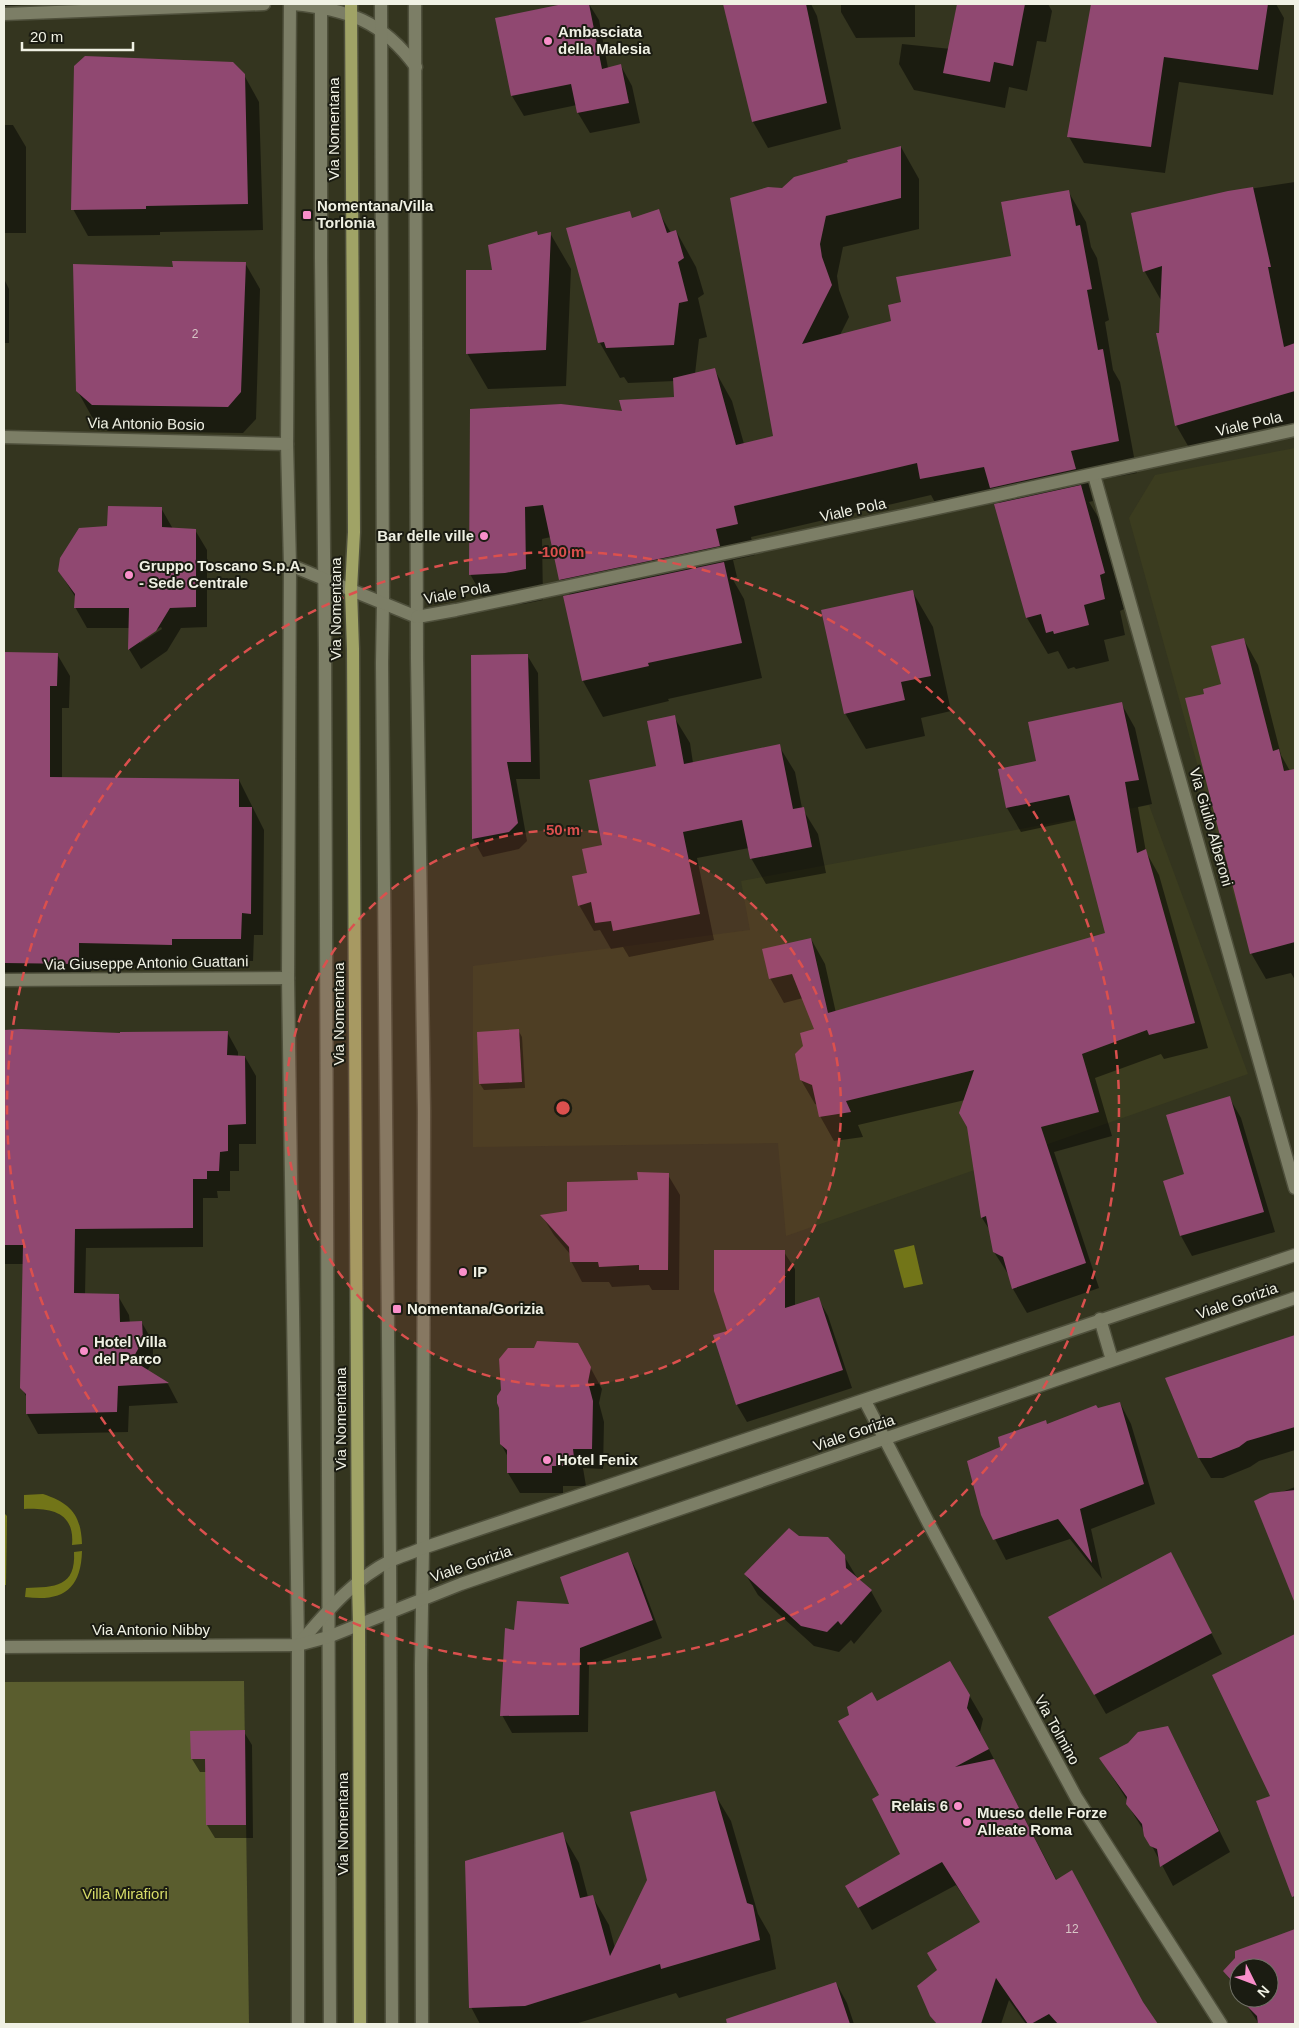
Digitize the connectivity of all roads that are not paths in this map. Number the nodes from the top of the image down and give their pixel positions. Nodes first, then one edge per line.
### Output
1 (264, 4) edge
2 (291, 4) edge
3 (381, 4) edge
4 (416, 4) edge
5 (321, 5) edge
6 (351, 9) edge
7 (4, 14) edge
8 (382, 30) junction
9 (416, 67) junction
10 (1295, 430) edge
11 (4, 438) edge
12 (287, 444) junction
13 (1094, 475) junction
14 (290, 565) junction
15 (324, 579) junction
16 (351, 590) junction
17 (384, 603) junction
18 (417, 617) junction
19 (288, 978) junction
20 (4, 980) edge
21 (1295, 1188) edge
22 (1295, 1255) edge
23 (1295, 1298) edge
24 (1100, 1319) junction
25 (1112, 1360) junction
26 (865, 1401) junction
27 (885, 1440) junction
28 (423, 1548) junction
29 (390, 1562) junction
30 (358, 1582) junction
31 (423, 1599) junction
32 (328, 1611) junction
33 (391, 1612) junction
34 (359, 1624) junction
35 (328, 1637) junction
36 (298, 1645) junction
37 (4, 1647) edge
38 (298, 2024) edge
39 (330, 2024) edge
40 (360, 2024) edge
41 (392, 2024) edge
42 (422, 2024) edge
43 (1221, 2024) edge

1 - 7 street
2 - 5 street
2 - 12 street
3 - 8 street
4 - 9 street
5 - 6 street
5 - 15 street, Via Nomentana
6 - 8 street
6 - 16 main road, Via Nomentana
8 - 9 street
8 - 17 street
9 - 18 street
10 - 13 street, Viale Pola
11 - 12 street, Via Antonio Bosio
12 - 14 street
13 - 18 street, Viale Pola
13 - 21 street, Via Giulio Alberoni
14 - 15 street
14 - 19 street
15 - 16 street
15 - 32 street, Via Nomentana
16 - 17 street
16 - 30 main road, Via Nomentana
17 - 18 street
17 - 29 street
18 - 28 street
19 - 20 street, Via Giuseppe Antonio Guattani
19 - 36 street
22 - 24 street, Viale Gorizia
23 - 25 street, Viale Gorizia
24 - 25 street
24 - 26 street, Viale Gorizia
25 - 27 street, Viale Gorizia
26 - 27 street, Via Tolmino
26 - 28 street, Viale Gorizia
27 - 31 street, Viale Gorizia
27 - 43 street, Via Tolmino
28 - 29 street, Viale Gorizia
28 - 31 street
29 - 30 street, Viale Gorizia
29 - 33 street
30 - 32 street, Viale Gorizia
30 - 34 main road, Via Nomentana
31 - 33 street, Viale Gorizia
31 - 42 street
32 - 35 street, Via Nomentana
32 - 36 street, Viale Gorizia
33 - 34 street, Viale Gorizia
33 - 41 street
34 - 35 street, Via Antonio Nibby
34 - 40 main road, Via Nomentana
35 - 36 street, Via Antonio Nibby
35 - 39 street, Via Nomentana
36 - 37 street, Via Antonio Nibby
36 - 38 street

